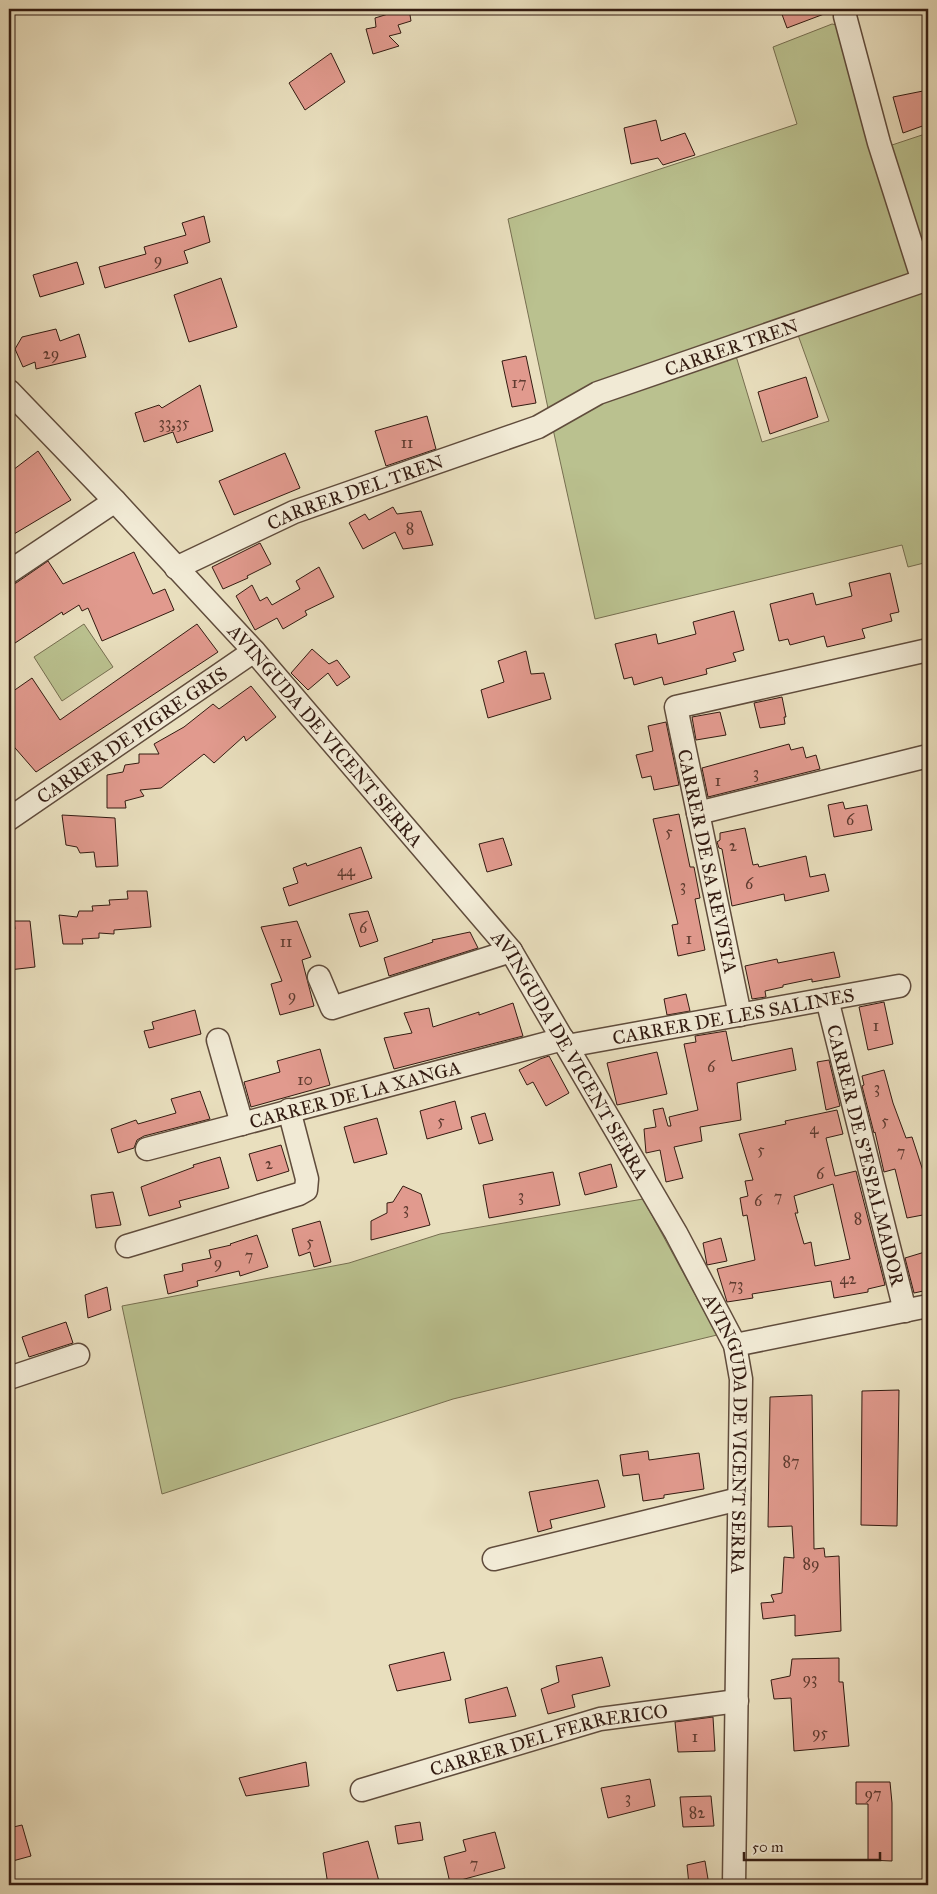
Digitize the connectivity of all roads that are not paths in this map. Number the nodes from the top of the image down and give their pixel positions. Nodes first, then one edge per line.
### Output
1 (846, 9) edge
2 (926, 280) edge
3 (9, 391) edge
4 (538, 427) joint
5 (115, 501) junction
6 (176, 568) junction
7 (9, 572) edge
8 (928, 650) edge
9 (254, 651) junction
10 (928, 756) edge
11 (698, 813) junction
12 (9, 819) edge
13 (511, 951) junction
14 (319, 976) dead end
15 (900, 986) dead end
16 (827, 999) junction
17 (740, 1015) junction
18 (218, 1040) dead end
19 (565, 1042) junction
20 (289, 1110) junction
21 (242, 1124) junction
22 (147, 1149) dead end
23 (127, 1246) dead end
24 (928, 1306) edge
25 (905, 1310) junction
26 (735, 1345) junction
27 (78, 1355) dead end
28 (9, 1378) edge
29 (739, 1499) junction
30 (494, 1559) dead end
31 (737, 1702) junction
32 (362, 1790) dead end
33 (734, 1885) edge

1 - 2 street
2 - 4 street, CARRER TREN
3 - 5 street, AVINGUDA DE VICENT SERRA
4 - 6 street, CARRER DEL TREN
5 - 6 street, AVINGUDA DE VICENT SERRA
5 - 7 street
6 - 9 street, AVINGUDA DE VICENT SERRA
8 - 11 street, CARRER DE SA REVISTA
9 - 12 street, CARRER DE PIGRE GRIS
9 - 13 street, AVINGUDA DE VICENT SERRA
10 - 11 street
11 - 17 street, CARRER DE SA REVISTA
13 - 14 street
13 - 19 street, AVINGUDA DE VICENT SERRA
15 - 16 street, CARRER DE LES SALINES
16 - 17 street, CARRER DE LES SALINES
16 - 25 street, CARRER DE S'ESPALMADOR
17 - 19 street, CARRER DE LES SALINES
18 - 21 street
19 - 20 street, CARRER DE LA XANGA
19 - 26 street, AVINGUDA DE VICENT SERRA
20 - 21 street, CARRER DE LA XANGA
20 - 23 street
21 - 22 street, CARRER DE LA XANGA
24 - 25 street
25 - 26 street
26 - 29 street, AVINGUDA DE VICENT SERRA
27 - 28 street
29 - 30 street
29 - 31 street, AVINGUDA DE VICENT SERRA
31 - 32 street, CARRER DEL FERRERICO
31 - 33 street, AVINGUDA DE VICENT SERRA

